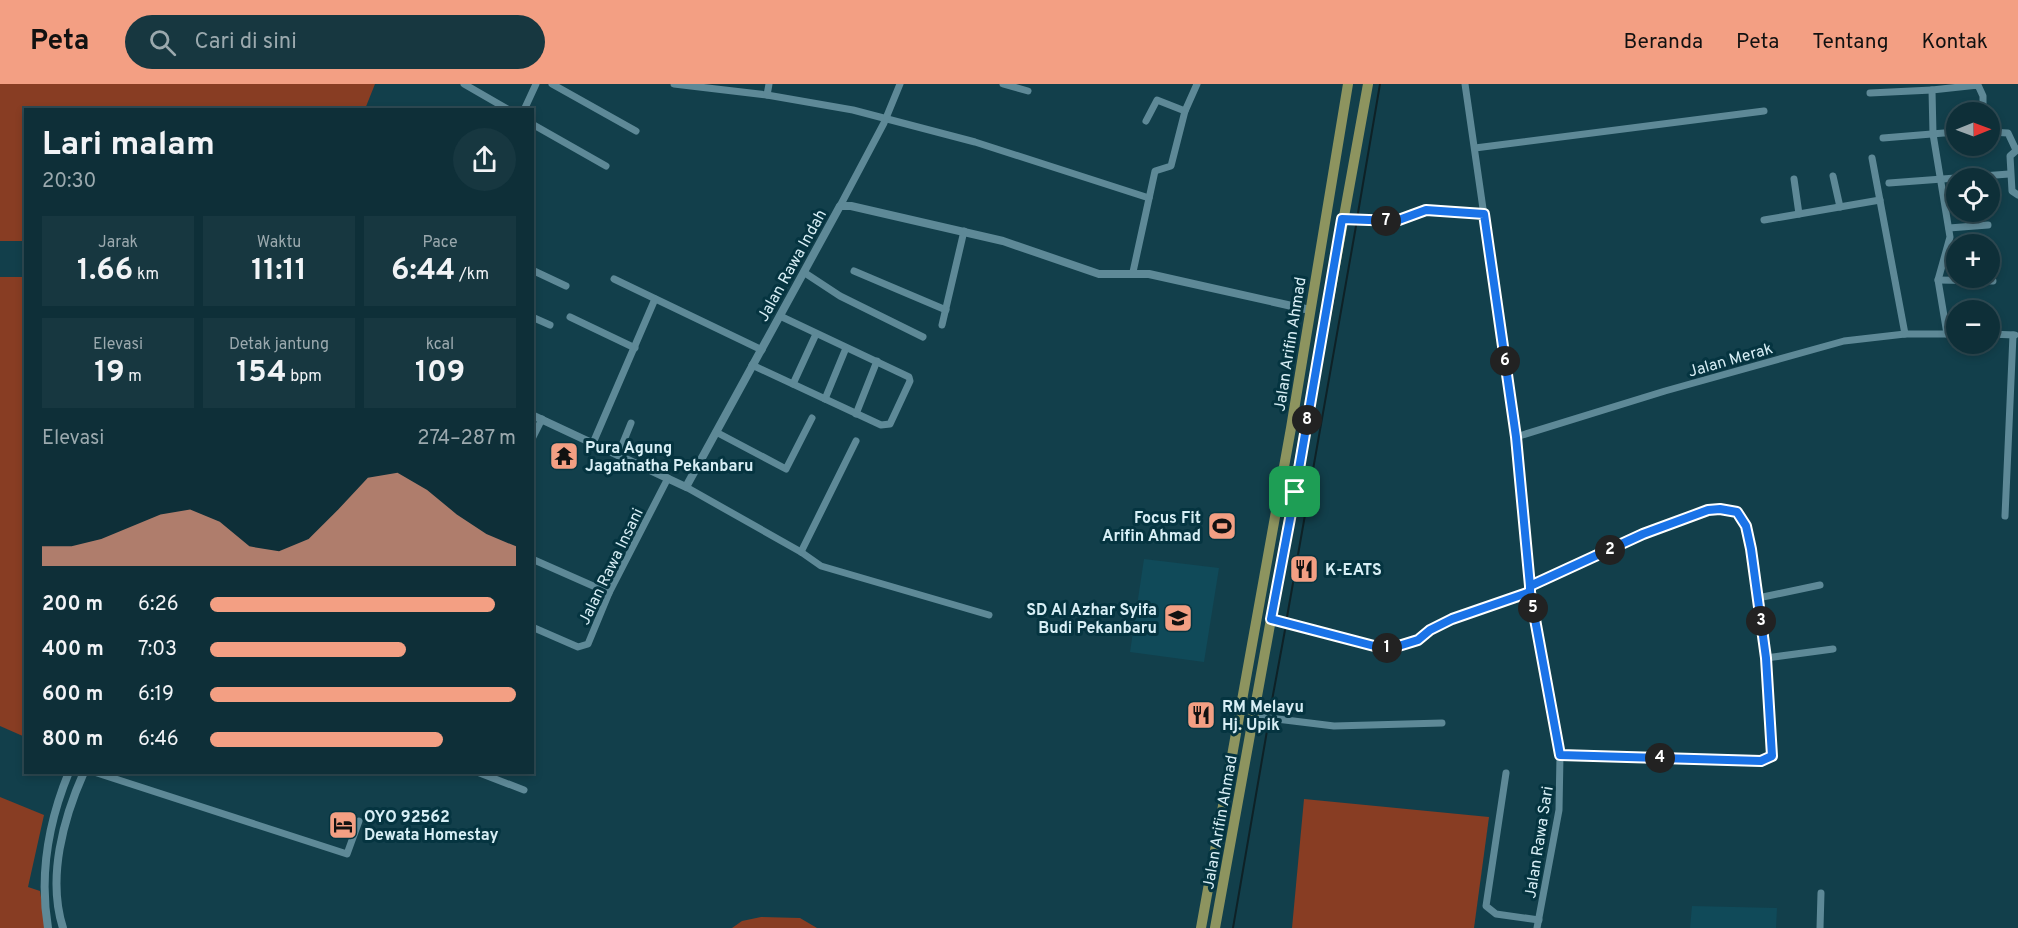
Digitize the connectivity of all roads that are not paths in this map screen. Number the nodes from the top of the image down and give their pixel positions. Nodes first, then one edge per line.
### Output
1 (464, 84) edge
2 (536, 84) edge
3 (552, 84) edge
4 (674, 84) edge
5 (769, 84) edge
6 (900, 84) edge
7 (1003, 84) edge
8 (1197, 84) edge
9 (1348, 84) edge
10 (1368, 84) edge
11 (1465, 84) edge
12 (694, 86) edge
13 (716, 87) edge
14 (1932, 90) junction
15 (1028, 92) dead end
16 (1870, 93) dead end
17 (767, 95) junction
18 (1983, 102) edge
19 (506, 108) edge
20 (525, 108) edge
21 (1185, 111) junction
22 (1764, 111) dead end
23 (886, 118) junction
24 (1146, 121) dead end
25 (534, 125) edge
26 (636, 131) dead end
27 (1946, 133) edge
28 (2000, 133) edge
29 (1933, 134) junction
30 (1883, 138) dead end
31 (1475, 148) junction
32 (2017, 149) edge
33 (1872, 158) dead end
34 (606, 166) dead end
35 (2009, 174) junction
36 (1833, 176) dead end
37 (1794, 179) dead end
38 (1940, 179) junction
39 (1889, 183) dead end
40 (2018, 195) edge
41 (1149, 198) junction
42 (1880, 200) junction
43 (840, 207) junction
44 (1840, 207) junction
45 (1484, 214) junction
46 (1800, 214) junction
47 (1342, 219) junction
48 (1764, 220) dead end
49 (1988, 225) dead end
50 (1949, 228) junction
51 (964, 231) junction
52 (534, 271) edge
53 (854, 271) dead end
54 (1133, 272) junction
55 (805, 273) junction
56 (614, 279) dead end
57 (1938, 280) junction
58 (1946, 280) edge
59 (566, 286) dead end
60 (655, 299) junction
61 (1306, 309) junction
62 (946, 310) junction
63 (570, 316) dead end
64 (780, 316) junction
65 (534, 318) edge
66 (550, 325) dead end
67 (942, 325) dead end
68 (1946, 328) edge
69 (816, 334) junction
70 (1905, 334) junction
71 (1946, 334) edge
72 (2000, 334) edge
73 (2016, 335) edge
74 (923, 337) dead end
75 (635, 348) junction
76 (846, 348) junction
77 (762, 350) junction
78 (876, 361) junction
79 (752, 365) junction
80 (793, 384) junction
81 (825, 399) junction
82 (856, 414) junction
83 (534, 416) edge
84 (812, 418) dead end
85 (542, 419) junction
86 (631, 423) dead end
87 (716, 432) junction
88 (534, 435) edge
89 (1516, 437) junction
90 (856, 441) dead end
91 (593, 443) junction
92 (618, 455) junction
93 (668, 478) junction
94 (686, 487) junction
95 (1280, 489) junction
96 (1295, 492) junction
97 (2005, 516) dead end
98 (801, 552) junction
99 (534, 561) edge
100 (1820, 585) dead end
101 (1530, 589) junction
102 (609, 593) junction
103 (1758, 598) junction
104 (989, 615) dead end
105 (1271, 619) junction
106 (534, 628) edge
107 (1833, 649) dead end
108 (1766, 658) junction
109 (1253, 716) junction
110 (1442, 723) dead end
111 (1560, 755) junction
112 (1506, 773) dead end
113 (68, 774) edge
114 (83, 774) edge
115 (99, 774) edge
116 (482, 774) edge
117 (524, 790) dead end
118 (359, 820) dead end
119 (1821, 893) dead end
120 (1539, 920) junction
121 (48, 928) edge
122 (63, 928) edge
123 (1201, 928) edge
124 (1215, 928) edge
125 (1537, 928) edge
126 (1820, 928) edge

1 - 19 street
2 - 20 street
3 - 26 street
4 - 12 street
5 - 17 street
6 - 23 street
7 - 15 street
8 - 21 street
9 - 61 main road, Jalan Arifin Ahmad
10 - 47 main road, Jalan Arifin Ahmad
11 - 31 street, Jalan Rawa Sari
12 - 13 street
13 - 17 street
14 - 16 street
14 - 18 street
14 - 29 street
17 - 23 street
21 - 24 street
21 - 41 street
22 - 31 street
23 - 41 street
23 - 43 street
25 - 34 street
27 - 29 street
28 - 32 street
29 - 30 street
29 - 38 street
31 - 45 street, Jalan Rawa Sari
32 - 35 street
33 - 42 street
35 - 38 street
35 - 40 street
36 - 44 street
37 - 46 street
38 - 39 street
38 - 50 street
41 - 54 street
42 - 44 street
42 - 70 street
43 - 51 street, Jalan Rawa Indah
43 - 55 street, Jalan Rawa Indah
44 - 46 street
45 - 47 street
45 - 89 street, Jalan Rawa Sari
46 - 48 street
47 - 96 main road, Jalan Arifin Ahmad
49 - 50 street
50 - 57 street
51 - 54 street, Jalan Rawa Indah
51 - 62 street
52 - 59 street
53 - 62 street
54 - 61 street, Jalan Rawa Indah
55 - 64 street, Jalan Rawa Indah
55 - 74 street
56 - 60 street
57 - 58 street
57 - 68 street
60 - 75 street
60 - 77 street
61 - 95 main road, Jalan Arifin Ahmad
62 - 67 street
63 - 75 street
64 - 69 street
64 - 77 street, Jalan Rawa Indah
65 - 66 street
69 - 76 street
69 - 80 street
70 - 71 street, Jalan Merak
70 - 89 street, Jalan Merak
72 - 73 street
73 - 97 street
75 - 91 street
76 - 78 street
76 - 81 street
77 - 79 street, Jalan Rawa Indah
78 - 82 street
78 - 82 street
79 - 80 street
79 - 87 street, Jalan Rawa Indah
80 - 81 street
81 - 82 street
83 - 85 street
84 - 87 street
85 - 88 street
85 - 91 street
86 - 92 street
87 - 94 street, Jalan Rawa Indah
89 - 101 street, Jalan Rawa Sari
90 - 98 street
91 - 92 street
92 - 93 street
93 - 94 street
93 - 102 street, Jalan Rawa Insani
94 - 98 street
95 - 96 main road
95 - 123 main road, Jalan Arifin Ahmad
96 - 105 main road, Jalan Arifin Ahmad
98 - 104 street
99 - 102 street
100 - 103 street
101 - 103 street
101 - 105 street
101 - 111 street, Jalan Rawa Sari
102 - 106 street, Jalan Rawa Insani
103 - 108 street
105 - 109 main road, Jalan Arifin Ahmad
107 - 108 street
108 - 111 street
109 - 110 street
109 - 124 main road, Jalan Arifin Ahmad
111 - 120 street, Jalan Rawa Sari
112 - 120 street
113 - 121 street
114 - 122 street
115 - 118 street
116 - 117 street
119 - 126 street
120 - 125 street, Jalan Rawa Sari

